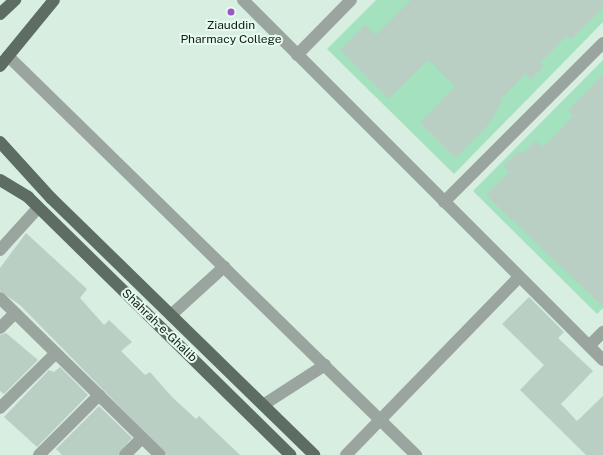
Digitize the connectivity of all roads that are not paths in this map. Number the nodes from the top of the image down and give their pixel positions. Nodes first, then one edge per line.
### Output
1 (15, 0) edge
2 (54, 0) edge
3 (243, 0) edge
4 (351, 0) edge
5 (0, 14) edge
6 (603, 42) edge
7 (297, 54) junction
8 (8, 56) junction
9 (0, 66) edge
10 (0, 142) edge
11 (0, 180) edge
12 (444, 202) junction
13 (38, 208) junction
14 (0, 250) edge
15 (224, 267) junction
16 (519, 277) junction
17 (0, 298) edge
18 (15, 313) junction
19 (171, 315) junction
20 (0, 328) edge
21 (603, 332) edge
22 (589, 346) junction
23 (56, 353) junction
24 (603, 360) edge
25 (325, 366) junction
26 (99, 395) junction
27 (263, 405) junction
28 (0, 408) edge
29 (381, 419) junction
30 (142, 438) junction
31 (39, 455) edge
32 (125, 455) edge
33 (160, 455) edge
34 (291, 455) edge
35 (314, 455) edge
36 (346, 455) edge
37 (416, 455) edge

1 - 5 main road
2 - 8 main road
3 - 7 street
4 - 7 street
6 - 12 street
7 - 12 street
8 - 9 main road
8 - 15 street
10 - 19 main road, Shahrah-e-Ghalib
11 - 13 main road, Shahrah-e-Ghalib
12 - 16 street
13 - 14 street
13 - 34 main road, Shahrah-e-Ghalib
15 - 19 street
15 - 25 street
16 - 22 street
16 - 29 street
17 - 18 street
18 - 20 street
18 - 23 street
19 - 27 main road, Shahrah-e-Ghalib
21 - 22 street
22 - 24 street
23 - 26 street
23 - 28 street
25 - 27 street
25 - 29 street
26 - 30 street
26 - 31 street
27 - 35 main road, Shahrah-e-Ghalib
29 - 36 street
29 - 37 street
30 - 32 street
30 - 33 street

